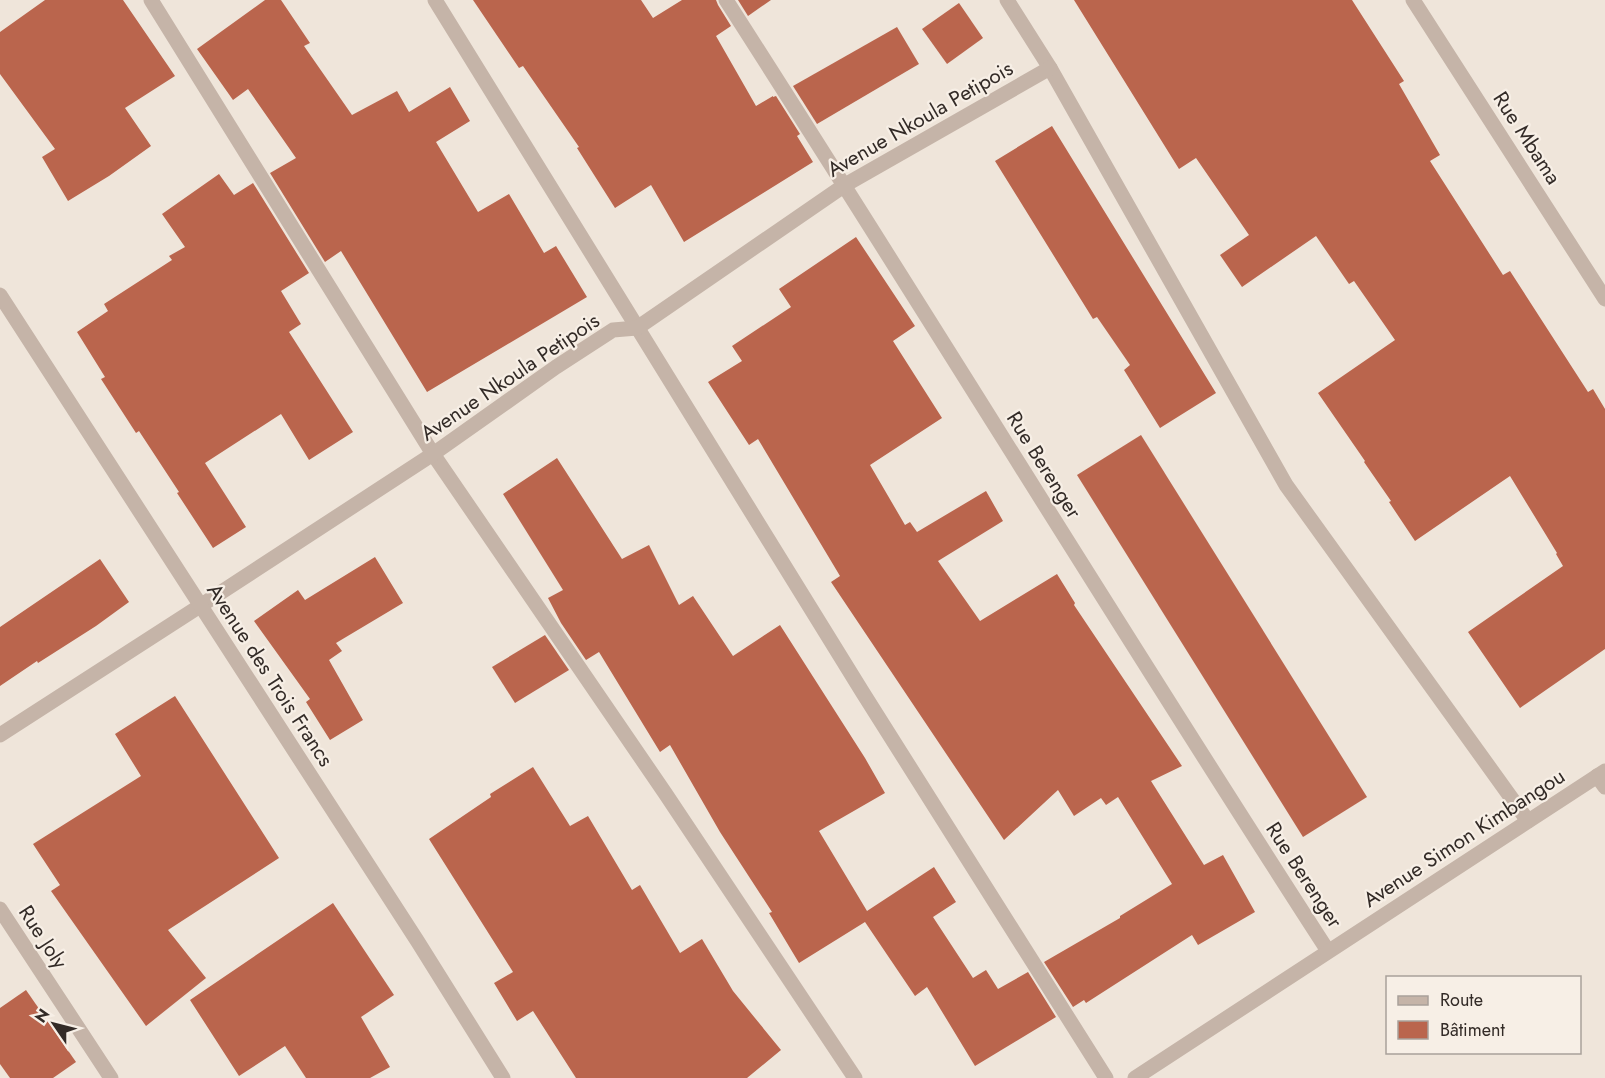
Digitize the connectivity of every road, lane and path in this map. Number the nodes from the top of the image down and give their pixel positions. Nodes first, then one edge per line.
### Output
1 (151, 0) edge
2 (435, 0) edge
3 (726, 0) edge
4 (1007, 0) edge
5 (1413, 0) edge
6 (1050, 68) junction
7 (845, 185) junction
8 (0, 295) edge
9 (1605, 300) edge
10 (637, 328) junction
11 (433, 454) junction
12 (200, 606) junction
13 (0, 735) edge
14 (1602, 778) edge
15 (1528, 821) junction
16 (0, 909) edge
17 (1328, 951) junction
18 (111, 1078) edge
19 (503, 1078) edge
20 (855, 1078) edge
21 (1106, 1078) edge
22 (1135, 1078) edge

1 - 11 street
2 - 10 street
3 - 7 street, Rue Berenger
4 - 6 street
5 - 9 street, Rue Mbama
6 - 7 street, Avenue Nkoula Petipois
6 - 15 street
7 - 10 street, Avenue Nkoula Petipois
7 - 17 street, Rue Berenger
8 - 12 street, Avenue des Trois Francs
10 - 11 street, Avenue Nkoula Petipois
10 - 21 street
11 - 12 street, Avenue Nkoula Petipois
11 - 20 street
12 - 13 street, Avenue Nkoula Petipois
12 - 19 street, Avenue des Trois Francs
14 - 15 street, Avenue Simon Kimbangou
15 - 17 street, Avenue Simon Kimbangou
16 - 18 street, Rue Joly
17 - 22 street, Avenue Simon Kimbangou

